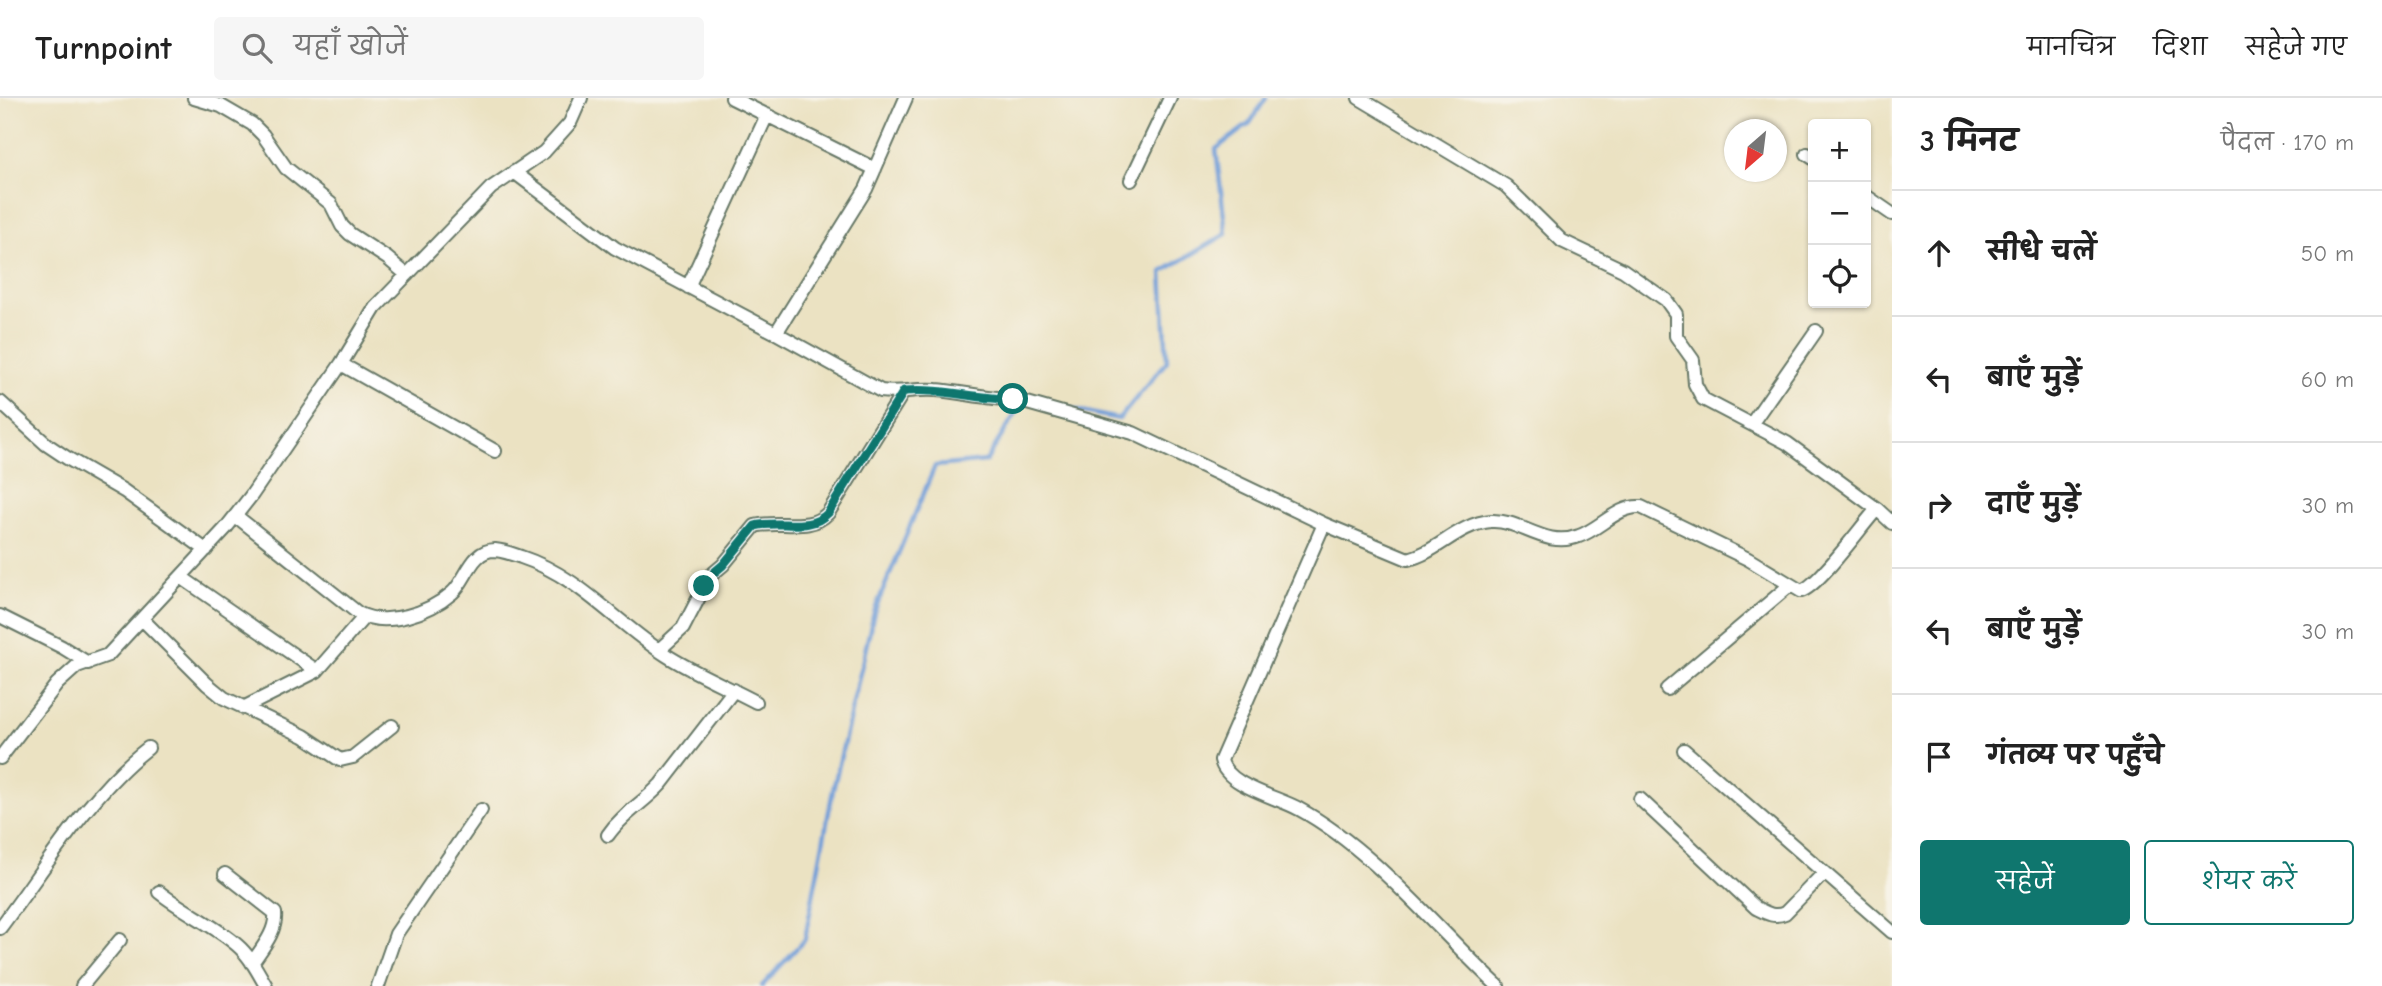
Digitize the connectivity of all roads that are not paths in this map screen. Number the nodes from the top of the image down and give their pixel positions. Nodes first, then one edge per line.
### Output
1 (194, 98) edge
2 (581, 98) edge
3 (732, 98) edge
4 (906, 98) edge
5 (1170, 98) edge
6 (1359, 98) edge
7 (766, 115) junction
8 (875, 169) junction
9 (514, 172) junction
10 (1131, 180) dead end
11 (1871, 200) edge
12 (1892, 214) edge
13 (407, 275) junction
14 (688, 287) junction
15 (1816, 331) dead end
16 (776, 333) junction
17 (341, 364) junction
18 (904, 391) junction
19 (0, 402) edge
20 (1752, 423) junction
21 (495, 451) dead end
22 (1877, 509) junction
23 (236, 516) junction
24 (1892, 523) edge
25 (1324, 524) junction
26 (206, 550) junction
27 (181, 577) junction
28 (1790, 586) junction
29 (0, 615) edge
30 (365, 616) junction
31 (142, 619) junction
32 (659, 650) junction
33 (88, 663) junction
34 (317, 671) junction
35 (1667, 689) dead end
36 (734, 690) junction
37 (756, 702) dead end
38 (243, 708) junction
39 (392, 726) dead end
40 (148, 748) dead end
41 (1684, 750) dead end
42 (0, 758) edge
43 (1640, 799) dead end
44 (481, 810) dead end
45 (608, 835) dead end
46 (1824, 873) junction
47 (225, 874) dead end
48 (159, 892) dead end
49 (0, 928) edge
50 (1892, 932) edge
51 (120, 940) dead end
52 (252, 963) junction
53 (82, 986) edge
54 (266, 986) edge
55 (378, 986) edge
56 (1498, 986) edge

1 - 13 street
2 - 9 street
3 - 7 street
4 - 8 street
5 - 10 street
6 - 20 street
7 - 8 street
7 - 14 street
8 - 16 street
9 - 13 street
9 - 14 street
11 - 12 street
13 - 17 street
14 - 16 street
15 - 20 street
16 - 18 street
17 - 21 street
17 - 23 street
18 - 25 street
18 - 32 street
19 - 26 street
20 - 22 street
22 - 24 street
22 - 28 street
23 - 26 street
23 - 30 street
25 - 28 street
25 - 56 street
26 - 27 street
27 - 31 street
27 - 34 street
28 - 35 street
29 - 33 street
30 - 32 street
30 - 34 street
31 - 33 street
31 - 38 street
32 - 36 street
33 - 42 street
34 - 38 street
36 - 37 street
36 - 45 street
38 - 39 street
40 - 49 street
41 - 46 street
43 - 46 street
44 - 55 street
46 - 50 street
47 - 52 street
48 - 52 street
51 - 53 street
52 - 54 street

